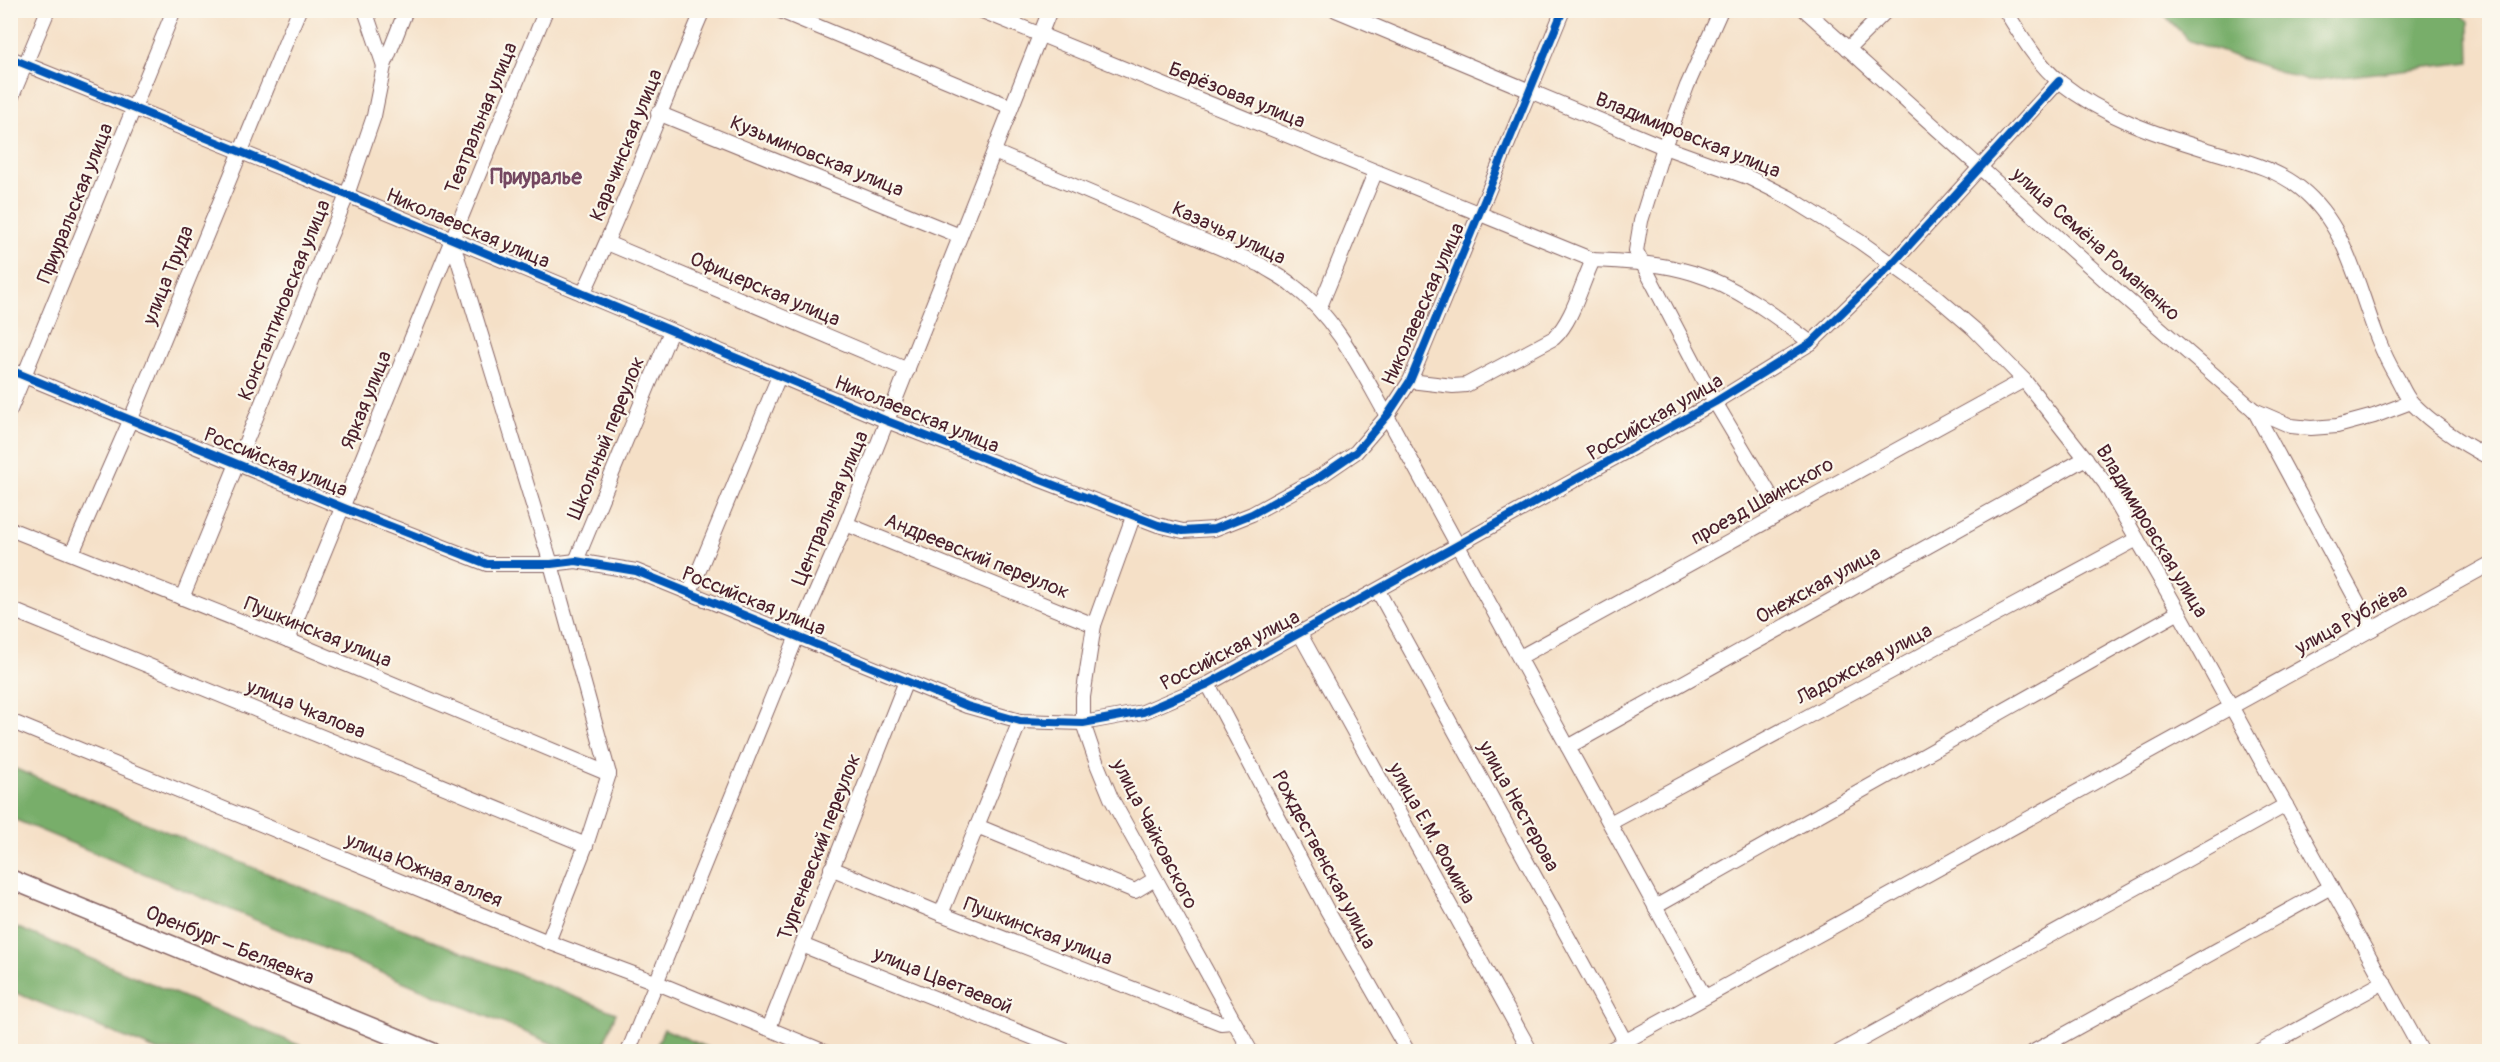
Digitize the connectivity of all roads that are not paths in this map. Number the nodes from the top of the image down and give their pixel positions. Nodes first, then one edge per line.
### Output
1 (48, 10) edge
2 (174, 10) edge
3 (299, 10) edge
4 (365, 10) edge
5 (406, 10) edge
6 (546, 10) edge
7 (702, 10) edge
8 (778, 10) edge
9 (980, 10) edge
10 (1050, 10) edge
11 (1336, 10) edge
12 (1563, 10) edge
13 (1721, 10) edge
14 (1805, 10) edge
15 (1887, 10) edge
16 (2005, 10) edge
17 (1039, 36) junction
18 (1848, 49) junction
19 (10, 58) edge
20 (26, 64) junction
21 (384, 66) junction
22 (2059, 81) junction
23 (1530, 92) junction
24 (10, 101) edge
25 (1011, 107) junction
26 (134, 110) junction
27 (658, 113) junction
28 (1664, 147) junction
29 (240, 152) junction
30 (994, 152) junction
31 (1981, 166) junction
32 (1375, 173) junction
33 (347, 195) junction
34 (1481, 214) junction
35 (960, 236) junction
36 (452, 240) junction
37 (607, 243) junction
38 (1593, 260) junction
39 (1641, 262) junction
40 (1892, 264) junction
41 (583, 294) junction
42 (1318, 309) junction
43 (671, 331) junction
44 (1811, 343) junction
45 (10, 370) edge
46 (908, 370) junction
47 (25, 376) junction
48 (779, 376) junction
49 (2024, 380) junction
50 (1410, 381) junction
51 (1715, 402) junction
52 (2411, 402) junction
53 (10, 410) edge
54 (2254, 410) junction
55 (1387, 416) junction
56 (130, 421) junction
57 (887, 421) junction
58 (2086, 458) junction
59 (2490, 458) edge
60 (238, 464) junction
61 (344, 508) junction
62 (1781, 513) junction
63 (1133, 517) junction
64 (846, 524) junction
65 (10, 529) edge
66 (2137, 539) junction
67 (1459, 546) junction
68 (72, 553) junction
69 (576, 561) junction
70 (551, 564) junction
71 (2490, 564) edge
72 (1378, 591) junction
73 (690, 592) junction
74 (182, 598) junction
75 (10, 609) edge
76 (2179, 612) junction
77 (1094, 625) junction
78 (2372, 629) junction
79 (1300, 634) junction
80 (797, 636) junction
81 (288, 640) junction
82 (1520, 657) junction
83 (906, 681) junction
84 (1208, 684) junction
85 (2231, 708) junction
86 (10, 721) edge
87 (1020, 721) junction
88 (1083, 723) junction
89 (1568, 747) junction
90 (609, 774) junction
91 (2286, 805) junction
92 (1610, 823) junction
93 (976, 826) junction
94 (586, 845) junction
95 (831, 868) junction
96 (10, 879) edge
97 (1155, 879) junction
98 (2331, 887) junction
99 (1655, 907) junction
100 (941, 914) junction
101 (548, 942) junction
102 (802, 945) junction
103 (655, 982) junction
104 (2384, 982) junction
105 (1704, 996) junction
106 (1233, 1022) junction
107 (769, 1028) junction
108 (1625, 1041) junction
109 (432, 1052) edge
110 (628, 1052) edge
111 (825, 1052) edge
112 (1069, 1052) edge
113 (1251, 1052) edge
114 (1408, 1052) edge
115 (1531, 1052) edge
116 (1606, 1052) edge
117 (1839, 1052) edge
118 (2033, 1052) edge
119 (2257, 1052) edge
120 (2422, 1052) edge

1 - 20 street
2 - 26 street, Приуральская улица
3 - 29 street, улица Труда
4 - 21 street
5 - 21 street, Константиновская улица
6 - 36 street, Театральная улица
7 - 27 street, Карачинская улица
8 - 25 street
9 - 17 street, Берёзовая улица
10 - 17 street, Центральная улица
11 - 23 street, Владимировская улица
12 - 23 street, Николаевская улица
13 - 28 street
14 - 18 street, улица Семёна Романенко
15 - 18 street
16 - 22 street
17 - 25 street, Центральная улица
17 - 32 street, Берёзовая улица
18 - 31 street, улица Семёна Романенко
19 - 20 street, Николаевская улица
20 - 24 street
20 - 26 street, Николаевская улица
21 - 33 street, Константиновская улица
22 - 31 street, Российская улица
22 - 52 street
23 - 28 street, Владимировская улица
23 - 34 street, Николаевская улица
25 - 30 street, Центральная улица
26 - 29 street, Николаевская улица
26 - 47 street, Приуральская улица
27 - 35 street, Кузьминовская улица
27 - 37 street, Карачинская улица
28 - 39 street
28 - 40 street, Владимировская улица
29 - 33 street, Николаевская улица
29 - 56 street, улица Труда
30 - 35 street, Центральная улица
30 - 42 street, Казачья улица
31 - 40 street, Российская улица
31 - 54 street, улица Семёна Романенко
32 - 34 street, Берёзовая улица
32 - 42 street
33 - 36 street, Николаевская улица
33 - 60 street, Константиновская улица
34 - 38 street, Берёзовая улица
34 - 50 street, Николаевская улица
35 - 46 street, Центральная улица
36 - 41 street, Николаевская улица
36 - 61 street, Яркая улица
36 - 70 street
37 - 41 street, Карачинская улица
37 - 46 street, Офицерская улица
38 - 39 street, Берёзовая улица
38 - 50 street
39 - 44 street, Берёзовая улица
39 - 51 street
40 - 44 street, Российская улица
40 - 49 street, Владимировская улица
41 - 43 street, Николаевская улица
42 - 55 street, Казачья улица
43 - 48 street, Николаевская улица
43 - 69 street, Школьный переулок
44 - 51 street, Российская улица
45 - 47 street, Российская улица
46 - 57 street, Центральная улица
47 - 53 street, Приуральская улица
47 - 56 street, Российская улица
48 - 57 street, Николаевская улица
48 - 73 street
49 - 58 street, Владимировская улица
49 - 62 street, проезд Шаинского
50 - 55 street, Николаевская улица
51 - 62 street
51 - 67 street, Российская улица
52 - 54 street, улица Семёна Романенко
52 - 59 street
54 - 78 street, улица Семёна Романенко
55 - 63 street, Николаевская улица
55 - 67 street, Казачья улица
56 - 60 street, Российская улица
56 - 68 street, улица Труда
57 - 63 street, Николаевская улица
57 - 64 street, Центральная улица
58 - 66 street, Владимировская улица
58 - 89 street, Онежская улица
60 - 61 street, Российская улица
60 - 74 street, Константиновская улица
61 - 70 street, Российская улица
61 - 81 street, Яркая улица
62 - 82 street, проезд Шаинского
63 - 77 street, улица Чайковского
64 - 77 street, Андреевский переулок
64 - 80 street, Центральная улица
65 - 68 street, Пушкинская улица
66 - 76 street, Владимировская улица
66 - 92 street, Ладожская улица
67 - 72 street, Российская улица
67 - 82 street
68 - 74 street, Пушкинская улица
69 - 70 street, Российская улица
69 - 73 street, Российская улица
70 - 90 street
71 - 78 street, улица Рублёва
72 - 79 street, Российская улица
72 - 108 street, улица Нестерова
73 - 80 street, Российская улица
74 - 81 street, Пушкинская улица
75 - 94 street, улица Чкалова
76 - 85 street, Владимировская улица
76 - 99 street
77 - 88 street, улица Чайковского
78 - 85 street, улица Рублёва
79 - 84 street, Российская улица
79 - 115 street, улица Е.М. Фомина
80 - 83 street, Российская улица
80 - 103 street, Центральная улица
81 - 90 street, Пушкинская улица
82 - 89 street
83 - 87 street, Российская улица
83 - 95 street, Тургеневский переулок
84 - 88 street, Российская улица
84 - 114 street, Рождественская улица
85 - 91 street, Владимировская улица
85 - 105 street, улица Рублёва
86 - 101 street, улица Южная аллея
87 - 88 street, Российская улица
87 - 93 street
88 - 97 street, улица Чайковского
89 - 92 street
90 - 94 street
91 - 98 street, Владимировская улица
91 - 117 street
92 - 99 street
93 - 97 street
93 - 100 street
94 - 101 street
95 - 100 street, Пушкинская улица
95 - 102 street, Тургеневский переулок
96 - 109 main road, Оренбург – Беляевка
97 - 106 street, улица Чайковского
98 - 104 street, Владимировская улица
98 - 118 street
99 - 105 street
100 - 106 street, Пушкинская улица
101 - 103 street, улица Южная аллея
102 - 107 street, Тургеневский переулок
102 - 112 street, улица Цветаевой
103 - 107 street, улица Южная аллея
103 - 110 street, Центральная улица
104 - 119 street
104 - 120 street, Владимировская улица
105 - 108 street, улица Рублёва
106 - 113 street, улица Чайковского
107 - 111 street, улица Южная аллея
108 - 116 street, улица Рублёва

